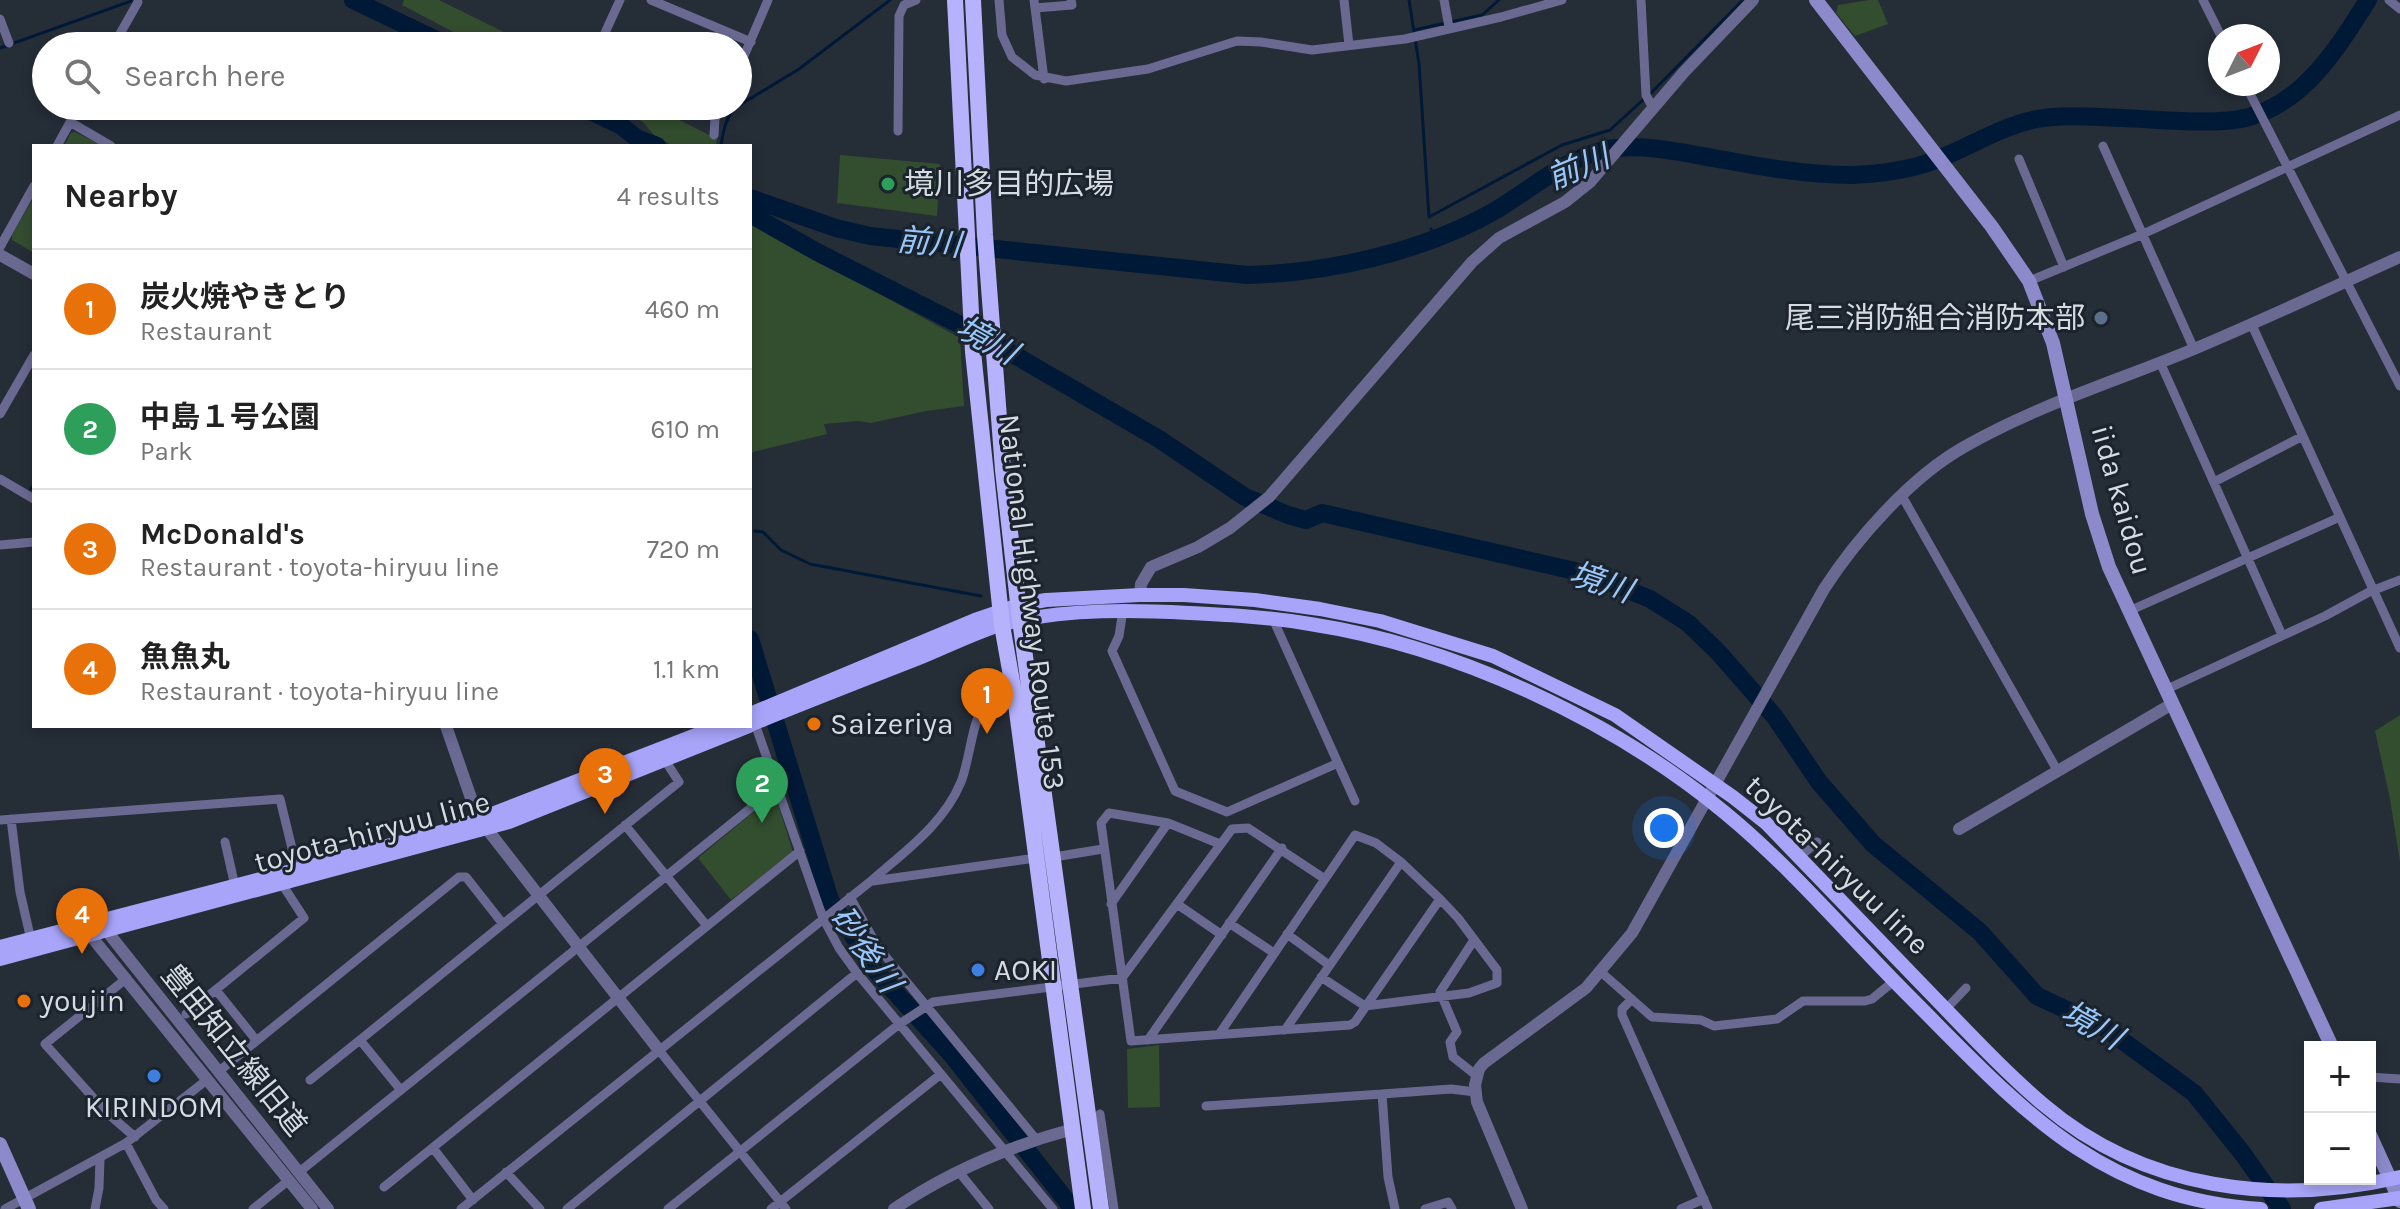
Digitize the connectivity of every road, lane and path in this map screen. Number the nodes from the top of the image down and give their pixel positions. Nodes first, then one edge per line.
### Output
1 (620, 0) edge
2 (651, 0) edge
3 (768, 0) edge
4 (916, 0) edge
5 (955, 0) edge
6 (973, 0) edge
7 (999, 0) edge
8 (1071, 0) edge
9 (1344, 0) edge
10 (1444, 0) edge
11 (1562, 0) edge
12 (1641, 0) edge
13 (1753, 0) edge
14 (1816, 0) edge
15 (2203, 0) edge
16 (2389, 0) edge
17 (138, 2) edge
18 (1034, 4) edge
19 (2400, 9) edge
20 (0, 22) edge
21 (2215, 24) edge
22 (1449, 27) junction
23 (121, 32) edge
24 (605, 32) edge
25 (727, 32) edge
26 (752, 40) edge
27 (9, 43) dead end
28 (1349, 45) junction
29 (1044, 79) junction
30 (2251, 96) edge
31 (1653, 108) junction
32 (2400, 115) edge
33 (715, 120) edge
34 (70, 122) joint
35 (898, 131) dead end
36 (714, 135) dead end
37 (58, 144) edge
38 (108, 144) edge
39 (2103, 146) dead end
40 (2019, 159) dead end
41 (2287, 165) junction
42 (32, 190) edge
43 (2143, 234) junction
44 (0, 247) edge
45 (0, 255) edge
46 (2400, 257) edge
47 (2064, 267) junction
48 (32, 273) edge
49 (2029, 281) junction
50 (2345, 281) junction
51 (2251, 323) junction
52 (2194, 349) junction
53 (32, 358) edge
54 (2160, 362) junction
55 (2400, 386) edge
56 (2065, 398) junction
57 (0, 414) edge
58 (2303, 436) junction
59 (0, 479) edge
60 (2214, 482) junction
61 (1902, 496) junction
62 (32, 498) edge
63 (2340, 517) junction
64 (32, 542) edge
65 (0, 545) edge
66 (2248, 558) junction
67 (2400, 580) edge
68 (2374, 590) junction
69 (1140, 595) junction
70 (1123, 610) junction
71 (2129, 611) junction
72 (1019, 612) junction
73 (1001, 617) junction
74 (1273, 619) junction
75 (2282, 635) junction
76 (2400, 648) edge
77 (2165, 690) junction
78 (1016, 704) junction
79 (2172, 704) junction
80 (752, 720) edge
81 (752, 722) edge
82 (447, 728) edge
83 (714, 728) edge
84 (734, 728) edge
85 (665, 760) junction
86 (1336, 764) junction
87 (2057, 770) junction
88 (1715, 785) junction
89 (778, 786) junction
90 (1707, 798) junction
91 (1355, 801) dead end
92 (6, 819) edge
93 (1168, 823) junction
94 (484, 824) junction
95 (625, 825) junction
96 (1959, 829) dead end
97 (225, 842) dead end
98 (1817, 842) dead end
99 (1220, 844) junction
100 (1282, 848) junction
101 (1103, 849) junction
102 (800, 851) junction
103 (1054, 857) junction
104 (1799, 857) junction
105 (1036, 858) junction
106 (1401, 862) junction
107 (297, 869) junction
108 (666, 876) junction
109 (1325, 879) junction
110 (871, 881) junction
111 (282, 884) junction
112 (235, 886) junction
113 (539, 895) junction
114 (849, 898) junction
115 (1440, 899) junction
116 (1111, 904) junction
117 (1177, 904) junction
118 (826, 915) junction
119 (1229, 923) junction
120 (503, 924) junction
121 (707, 926) junction
122 (104, 927) junction
123 (87, 932) junction
124 (1287, 934) junction
125 (1222, 935) junction
126 (31, 940) junction
127 (1474, 940) junction
128 (0, 947) edge
129 (579, 947) junction
130 (1274, 953) junction
131 (0, 959) edge
132 (1329, 965) junction
133 (1601, 972) junction
134 (857, 973) junction
135 (1321, 977) junction
136 (127, 978) junction
137 (1122, 978) junction
138 (1894, 981) junction
139 (1062, 984) junction
140 (1966, 988) dead end
141 (216, 990) junction
142 (618, 997) junction
143 (1441, 997) junction
144 (1631, 1000) junction
145 (926, 1005) junction
146 (1365, 1006) junction
147 (1946, 1009) junction
148 (186, 1014) dead end
149 (898, 1025) junction
150 (1285, 1030) junction
151 (1220, 1033) junction
152 (256, 1040) junction
153 (360, 1040) junction
154 (1148, 1040) junction
155 (2329, 1041) edge
156 (658, 1049) junction
157 (941, 1074) junction
158 (213, 1075) junction
159 (1477, 1076) junction
160 (2376, 1077) edge
161 (2400, 1079) edge
162 (310, 1080) dead end
163 (400, 1089) junction
164 (1475, 1092) junction
165 (1382, 1094) junction
166 (698, 1101) junction
167 (1206, 1106) dead end
168 (1100, 1114) dead end
169 (1073, 1129) junction
170 (1036, 1139) junction
171 (130, 1140) junction
172 (0, 1144) edge
173 (2376, 1146) edge
174 (433, 1148) junction
175 (1005, 1150) junction
176 (740, 1151) junction
177 (100, 1159) junction
178 (506, 1172) junction
179 (959, 1172) junction
180 (294, 1176) junction
181 (2394, 1179) edge
182 (384, 1187) dead end
183 (1704, 1199) junction
184 (2400, 1199) edge
185 (473, 1200) junction
186 (26, 1204) edge
187 (784, 1205) edge
188 (2248, 1208) edge
189 (5, 1209) edge
190 (95, 1209) edge
191 (164, 1209) edge
192 (253, 1209) edge
193 (312, 1209) edge
194 (328, 1209) edge
195 (461, 1209) edge
196 (540, 1209) edge
197 (567, 1209) edge
198 (668, 1209) edge
199 (771, 1209) edge
200 (894, 1209) edge
201 (989, 1209) edge
202 (1053, 1209) edge
203 (1083, 1209) edge
204 (1101, 1209) edge
205 (1114, 1209) edge
206 (1395, 1209) edge
207 (1425, 1209) edge
208 (1452, 1209) edge
209 (1522, 1209) edge
210 (1681, 1209) edge
211 (1708, 1209) edge
212 (2261, 1209) edge
213 (2321, 1209) edge

1 - 24 street
2 - 25 street
3 - 26 street
4 - 35 street
5 - 73 highway, National Highway Route 153
6 - 72 highway, National Highway Route 153
7 - 29 street
8 - 18 street
9 - 28 street
10 - 22 street
11 - 22 street
12 - 31 street
13 - 31 street
14 - 49 main road, iida kaidou
15 - 21 street
16 - 19 street
17 - 23 street
18 - 29 street
20 - 27 street
22 - 28 street
28 - 29 street
30 - 41 street
31 - 69 street
32 - 41 street
33 - 36 street
34 - 37 street
34 - 38 street
39 - 43 street
40 - 47 street
41 - 43 street
41 - 50 street
42 - 44 street
43 - 47 street
43 - 52 street
45 - 48 street
46 - 50 street
47 - 49 street
49 - 56 main road, iida kaidou
50 - 51 street
50 - 55 street
51 - 52 street
51 - 58 street
52 - 54 street
53 - 57 street
54 - 56 street
54 - 60 street
56 - 61 street
56 - 71 main road, iida kaidou
58 - 60 street
58 - 63 street
59 - 62 street
60 - 66 street
61 - 87 street
61 - 88 street
63 - 66 street
63 - 68 street
64 - 65 street
66 - 71 street
66 - 75 street
67 - 68 street
68 - 75 street
68 - 76 street
69 - 72 main road, toyota-hiryuu line
69 - 88 main road, toyota-hiryuu line
70 - 72 main road, toyota-hiryuu line
70 - 74 main road, toyota-hiryuu line
70 - 86 street
71 - 77 main road, iida kaidou
72 - 73 main road, toyota-hiryuu line
72 - 103 highway, National Highway Route 153
73 - 78 highway, National Highway Route 153
73 - 80 main road, toyota-hiryuu line
74 - 86 street
74 - 90 main road, toyota-hiryuu line
75 - 77 street
77 - 79 main road, iida kaidou
78 - 105 highway, National Highway Route 153
78 - 110 street
79 - 87 street
79 - 155 main road, iida kaidou
81 - 89 street
82 - 94 street
83 - 94 main road, toyota-hiryuu line
84 - 85 main road, toyota-hiryuu line
85 - 94 main road, toyota-hiryuu line
85 - 95 street
86 - 91 street
87 - 96 street
88 - 90 street
88 - 104 main road, toyota-hiryuu line
89 - 102 street
89 - 108 street
90 - 133 street
90 - 138 main road, toyota-hiryuu line
92 - 107 street
92 - 126 street
93 - 99 street
93 - 101 street
93 - 116 street
94 - 107 main road, toyota-hiryuu line
94 - 111 main road, toyota-hiryuu line
94 - 113 street
95 - 108 street
95 - 113 street
97 - 112 street
98 - 104 street
99 - 100 street
99 - 117 street
100 - 109 street
100 - 119 street
101 - 103 street
101 - 116 street
102 - 118 street
102 - 121 street
103 - 139 highway, National Highway Route 153
104 - 147 main road, toyota-hiryuu line
105 - 110 street
105 - 139 highway, National Highway Route 153
106 - 109 street
106 - 115 street
106 - 132 street
107 - 112 main road, toyota-hiryuu line
108 - 121 street
108 - 129 street
109 - 124 street
110 - 114 street
111 - 122 main road, toyota-hiryuu line
111 - 141 street
112 - 122 main road, toyota-hiryuu line
113 - 120 street
113 - 129 street
114 - 118 street
114 - 145 street
115 - 127 street
115 - 146 street
116 - 137 street
117 - 125 street
117 - 137 street
118 - 134 street
118 - 156 street
119 - 125 street
119 - 130 street
120 - 152 street
120 - 153 street
121 - 142 street
122 - 123 main road, toyota-hiryuu line
122 - 158 street, 豊田知立線旧道
123 - 126 main road, toyota-hiryuu line
123 - 131 main road, toyota-hiryuu line
123 - 136 street, 豊田知立線旧道
124 - 130 street
124 - 132 street
125 - 154 street
126 - 128 main road, toyota-hiryuu line
127 - 143 street
127 - 143 street
129 - 142 street
129 - 163 street
130 - 151 street
132 - 135 street
133 - 144 street
133 - 159 street
134 - 149 street
134 - 166 street
135 - 146 street
135 - 150 street
136 - 158 street, 豊田知立線旧道
136 - 171 street
137 - 139 street
137 - 154 street
138 - 144 street
138 - 188 main road, toyota-hiryuu line
139 - 145 street
139 - 169 highway, National Highway Route 153
139 - 204 highway, National Highway Route 153
140 - 147 street
141 - 148 street
141 - 152 street
142 - 156 street
142 - 174 street
143 - 146 street
143 - 159 street
144 - 183 street
145 - 149 street
145 - 170 street
146 - 150 street
147 - 181 main road, toyota-hiryuu line
149 - 157 street
149 - 176 street
150 - 151 street
151 - 154 street
152 - 158 street
153 - 162 street
153 - 163 street
156 - 166 street
156 - 178 street
157 - 175 street
157 - 187 street
158 - 171 street
158 - 180 street, 豊田知立線旧道
159 - 164 street
160 - 161 street
163 - 180 street
164 - 165 street
164 - 209 street
165 - 167 street
165 - 206 street
166 - 176 street
166 - 197 street
168 - 205 street
169 - 170 street
169 - 203 highway, National Highway Route 153
170 - 175 street
171 - 177 street
171 - 191 street
172 - 186 main road
173 - 181 main road
174 - 182 street
174 - 185 street
175 - 179 street
175 - 202 street
176 - 187 street
176 - 198 street
177 - 186 street
177 - 190 street
178 - 185 street
178 - 196 street
179 - 200 street
179 - 201 street
180 - 192 street
180 - 193 street, 豊田知立線旧道
180 - 194 street, 豊田知立線旧道
181 - 184 main road
183 - 210 street
183 - 211 street
184 - 213 main road
185 - 195 street
186 - 189 street
187 - 199 street
188 - 212 main road, toyota-hiryuu line
207 - 208 street

